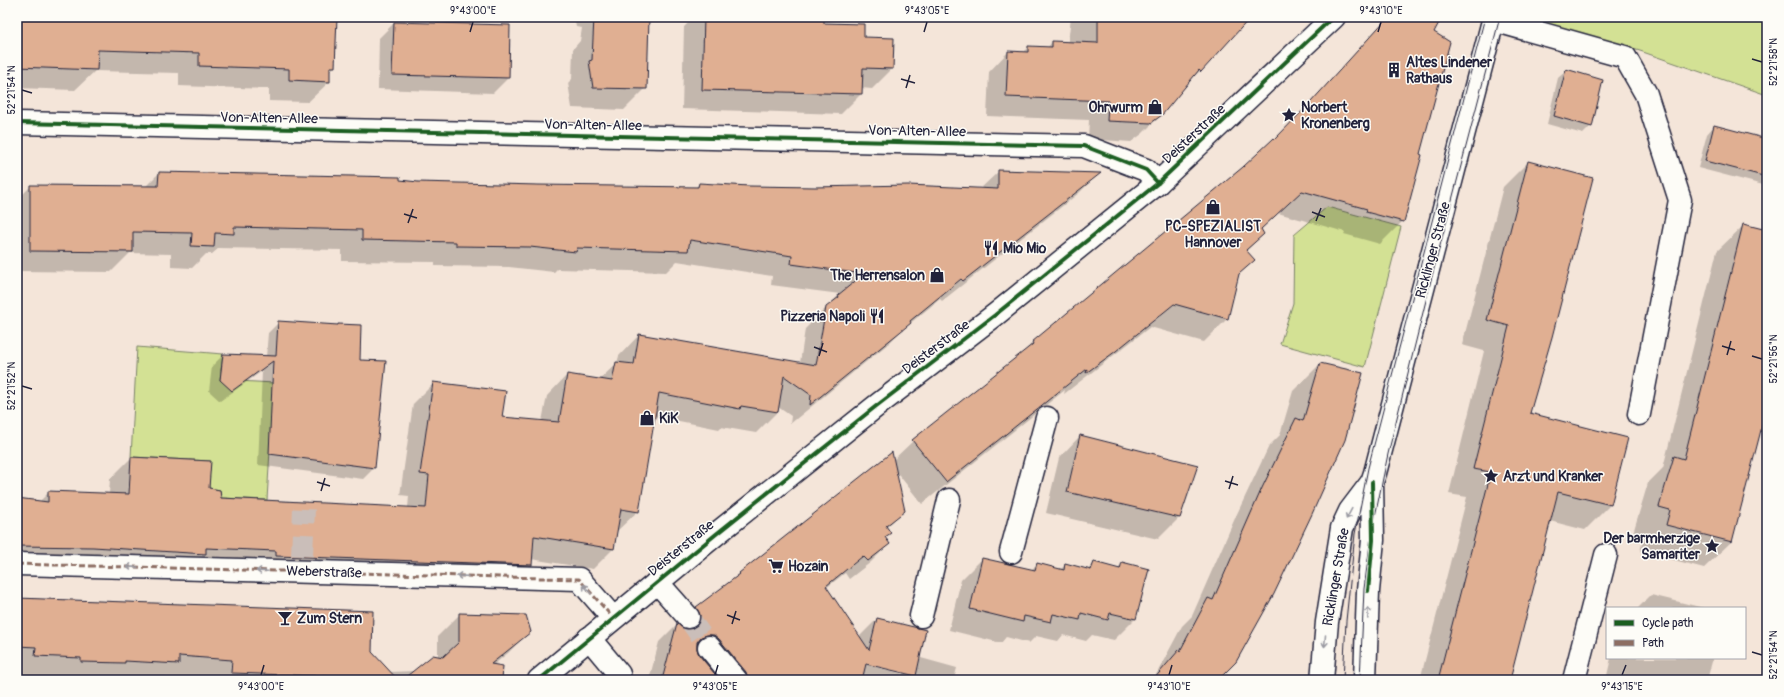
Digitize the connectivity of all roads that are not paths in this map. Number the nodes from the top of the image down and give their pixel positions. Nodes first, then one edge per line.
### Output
1 (1334, 17) edge
2 (1494, 18) edge
3 (17, 124) edge
4 (1158, 183) junction
5 (1639, 414) dead end
6 (1047, 418) dead end
7 (1372, 482) junction
8 (948, 500) dead end
9 (1011, 552) dead end
10 (1606, 555) dead end
11 (17, 564) edge
12 (657, 582) junction
13 (921, 616) dead end
14 (688, 617) tunnel mouth
15 (613, 618) junction
16 (589, 638) junction
17 (710, 647) tunnel mouth
18 (539, 680) edge
19 (620, 680) edge
20 (736, 680) edge
21 (1322, 680) edge
22 (1365, 680) edge
23 (1574, 680) edge

1 - 4 street, Deisterstraße
2 - 5 street
2 - 7 street, Ricklinger Straße
3 - 4 street, Von-Alten-Allee
4 - 12 street, Deisterstraße
6 - 9 street
7 -> 21 street, Ricklinger Straße
22 -> 7 street, Ricklinger Straße
8 - 13 street
10 - 23 street
15 -> 11 street, Weberstraße
12 - 14 street
12 - 15 street, Deisterstraße
15 - 16 street, Deisterstraße
16 - 18 street, Deisterstraße
16 - 19 street
17 - 20 street

